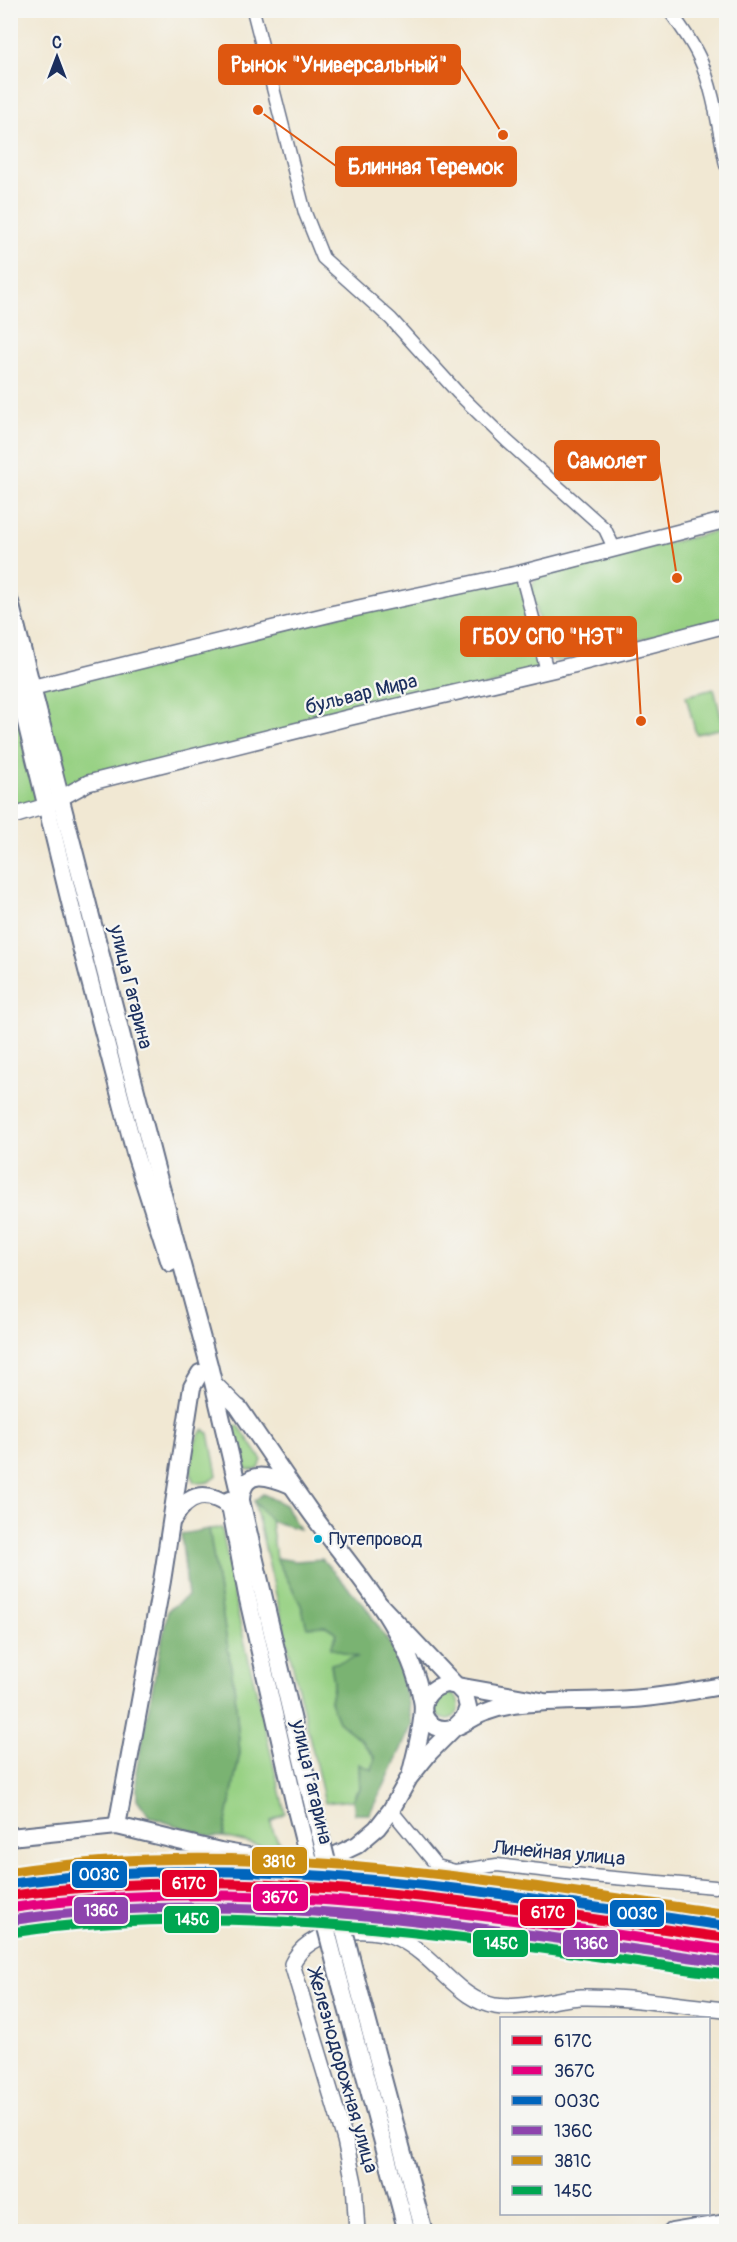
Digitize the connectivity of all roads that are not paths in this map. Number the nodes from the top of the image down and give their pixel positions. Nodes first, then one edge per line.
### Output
1 (253, 10) edge
2 (669, 10) edge
3 (726, 165) edge
4 (726, 520) edge
5 (614, 548) junction
6 (521, 573) junction
7 (10, 602) edge
8 (726, 625) edge
9 (10, 657) edge
10 (547, 671) junction
11 (20, 691) edge
12 (53, 802) junction
13 (10, 817) edge
14 (206, 1378) junction
15 (239, 1408) joint
16 (291, 1485) junction
17 (236, 1505) junction
18 (172, 1521) junction
19 (380, 1605) junction
20 (726, 1685) edge
21 (456, 1687) junction
22 (541, 1701) junction
23 (423, 1702) junction
24 (456, 1726) junction
25 (409, 1778) junction
26 (391, 1810) junction
27 (117, 1826) junction
28 (10, 1837) edge
29 (715, 1887) dead end
30 (726, 2010) edge
31 (726, 2223) edge
32 (10, 2227) edge
33 (13, 2232) edge
34 (357, 2232) edge
35 (406, 2232) edge
36 (424, 2232) edge
37 (672, 2232) edge

1 - 5 street
2 - 3 street
4 - 5 street
5 - 6 street
6 - 10 street
6 - 11 street
7 - 11 main road, улица Гагарина
8 - 10 street, бульвар Мира
9 - 11 main road, улица Гагарина
10 - 12 street, бульвар Мира
11 - 12 main road, улица Гагарина
12 - 13 street, бульвар Мира
12 - 14 main road, улица Гагарина
14 - 15 street, улица Гагарина
14 - 17 main road, улица Гагарина
14 - 18 main road
15 - 16 main road, улица Гагарина
16 - 17 main road
16 - 19 main road, улица Гагарина
17 - 18 main road
17 - 35 main road, улица Гагарина, bridge
17 - 36 main road, улица Гагарина, bridge
18 - 27 main road
19 - 21 main road, улица Гагарина
19 - 23 main road, улица Гагарина
20 - 22 main road
21 - 22 main road
21 - 23 main road
21 - 24 main road
22 - 24 main road
23 - 24 main road
23 - 25 main road
24 - 25 main road
25 - 26 main road
26 - 27 main road
26 - 29 street, Линейная улица
27 - 28 main road
30 - 34 street, Железнодорожная улица
31 - 37 main road
32 - 33 street

